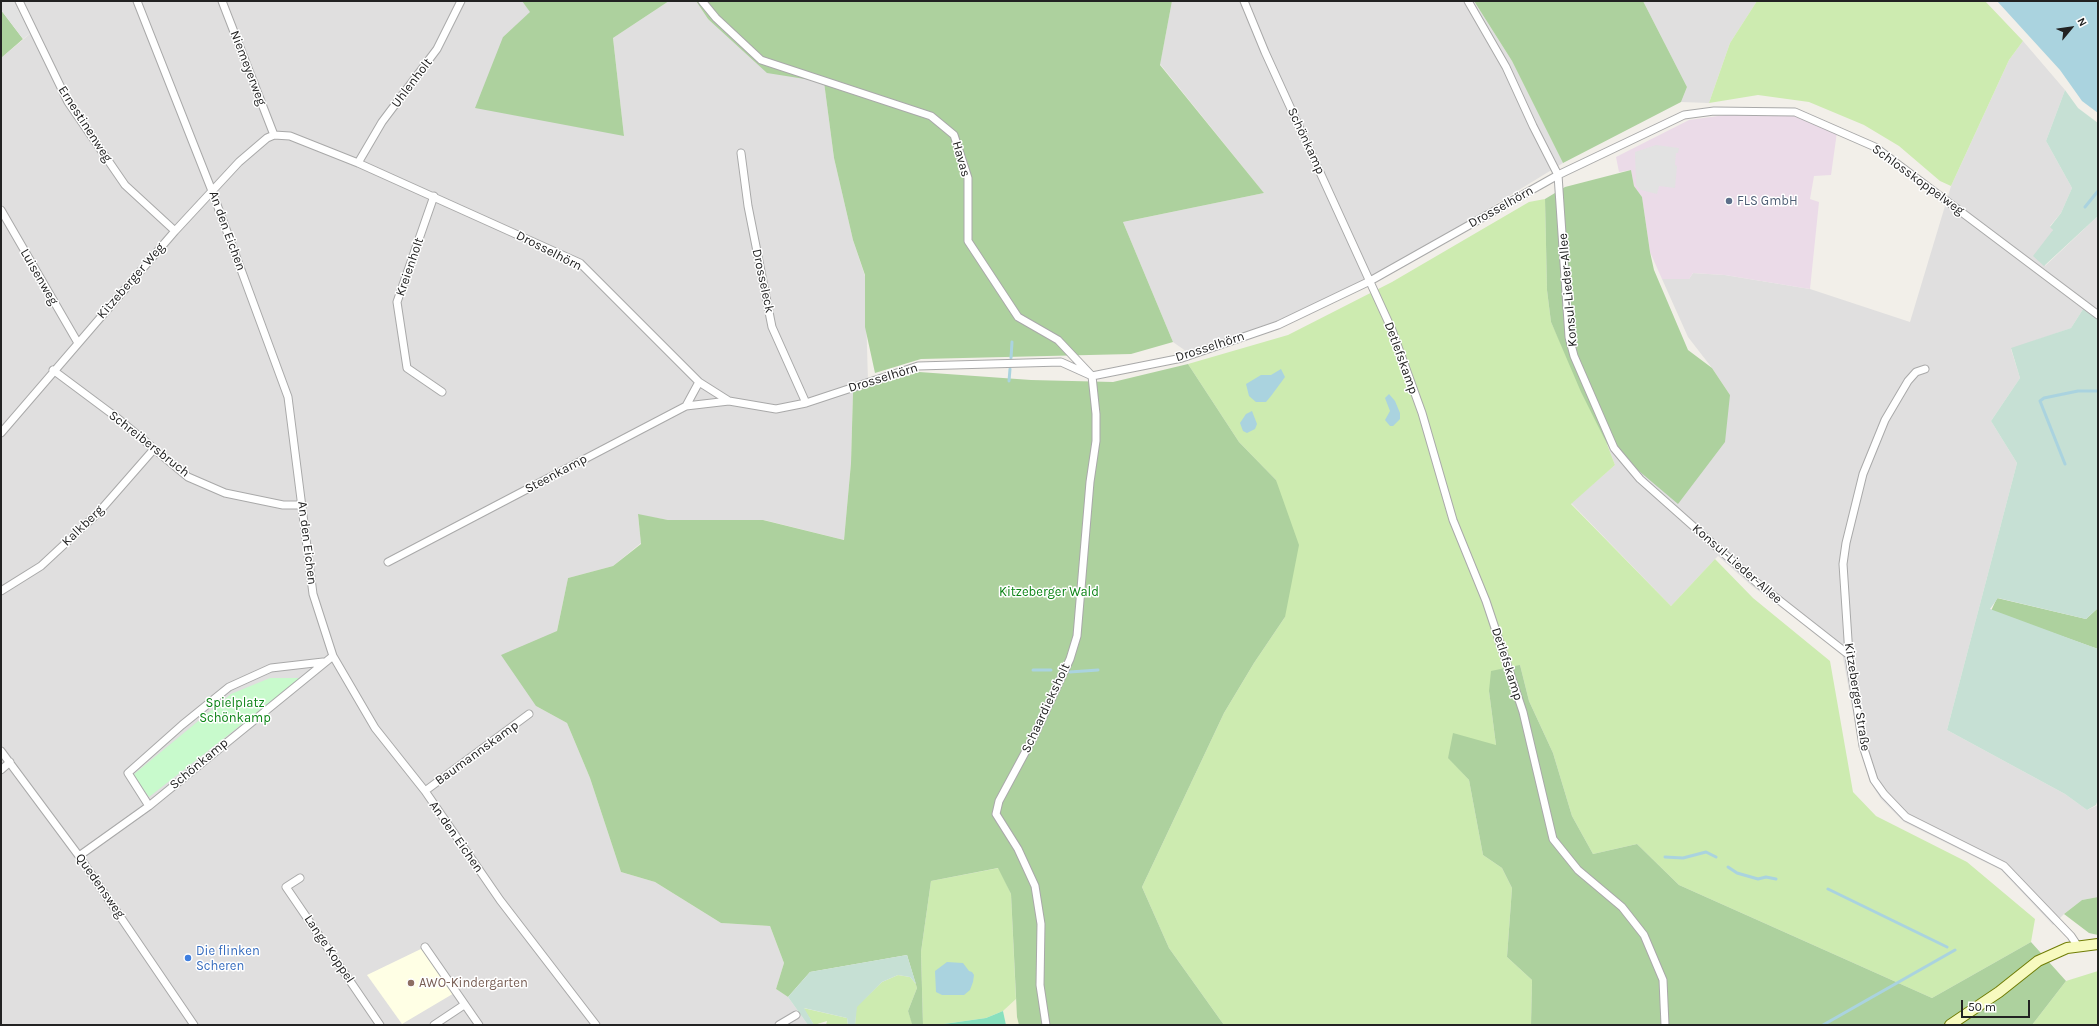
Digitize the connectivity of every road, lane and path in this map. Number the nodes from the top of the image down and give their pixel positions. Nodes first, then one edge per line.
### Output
1 (19, 1) edge
2 (137, 1) edge
3 (222, 1) edge
4 (461, 1) edge
5 (702, 1) edge
6 (1244, 1) edge
7 (1468, 1) edge
8 (271, 136) junction
9 (741, 153) dead end
10 (358, 162) junction
11 (1558, 175) junction
12 (212, 191) junction
13 (434, 196) junction
14 (1, 210) edge
15 (175, 231) junction
16 (1370, 281) junction
17 (2098, 314) edge
18 (78, 343) junction
19 (1925, 369) dead end
20 (53, 370) junction
21 (1092, 376) junction
22 (699, 382) junction
23 (442, 392) dead end
24 (729, 402) junction
25 (806, 402) junction
26 (686, 406) junction
27 (1, 433) edge
28 (154, 449) junction
29 (302, 505) junction
30 (388, 562) dead end
31 (1, 591) edge
32 (1849, 655) junction
33 (333, 656) junction
34 (324, 662) junction
35 (529, 714) dead end
36 (1, 751) edge
37 (10, 762) junction
38 (1, 770) edge
39 (425, 791) junction
40 (149, 806) junction
41 (79, 856) junction
42 (300, 878) dead end
43 (2098, 944) edge
44 (2077, 945) junction
45 (425, 947) dead end
46 (464, 1005) junction
47 (796, 1015) dead end
48 (194, 1025) edge
49 (380, 1025) edge
50 (434, 1025) edge
51 (479, 1025) edge
52 (596, 1025) edge
53 (778, 1025) edge
54 (1046, 1025) edge
55 (1665, 1025) edge
56 (1950, 1025) edge

1 - 15 street, Ernestinenweg
2 - 12 street, An den Eichen
3 - 8 street, Niemeyerweg
4 - 10 street, Uhlenholt
5 - 21 street, Havas
6 - 16 street, Schönkamp
7 - 11 street, Konsul-Lieder-Allee
8 - 10 street, Drosselhörn
8 - 12 street, Kitzeberger Weg
9 - 25 street, Drosseleck
10 - 13 street, Drosselhörn
11 - 16 street, Drosselhörn
11 - 17 street, Schlosskoppelweg
11 - 32 street, Konsul-Lieder-Allee
12 - 15 street, Kitzeberger Weg
12 - 29 street, An den Eichen
13 - 22 street, Drosselhörn
13 - 23 street, Kreienholt
14 - 18 street, Luisenweg
15 - 18 street, Kitzeberger Weg
16 - 21 street, Drosselhörn
16 - 55 street, Detlefskamp
18 - 20 street, Kitzeberger Weg
19 - 32 street, Kitzeberger Straße
20 - 27 street, Kitzeberger Weg
20 - 28 street, Schreibersbruch
21 - 25 street, Drosselhörn
21 - 54 street, Schaardieksholt
22 - 24 street, Drosselhörn
22 - 26 street
24 - 25 street, Drosselhörn
24 - 26 street, Steenkamp
26 - 30 street, Steenkamp
28 - 29 street, Schreibersbruch
28 - 31 street, Kalkberg
29 - 33 street, An den Eichen
32 - 44 street, Kitzeberger Straße
33 - 34 street, Schönkamp
33 - 39 street, An den Eichen
34 - 40 street, Schönkamp
34 - 40 street, Schönkamp
35 - 39 street, Baumannskamp
36 - 37 street, Quedensweg
37 - 38 street
37 - 41 street, Quedensweg
39 - 52 street, An den Eichen
40 - 41 street, Schönkamp
41 - 48 street, Quedensweg
42 - 49 street, Lange Koppel
43 - 44 street
44 - 56 street
45 - 46 street
46 - 50 street
46 - 51 street
47 - 53 street

